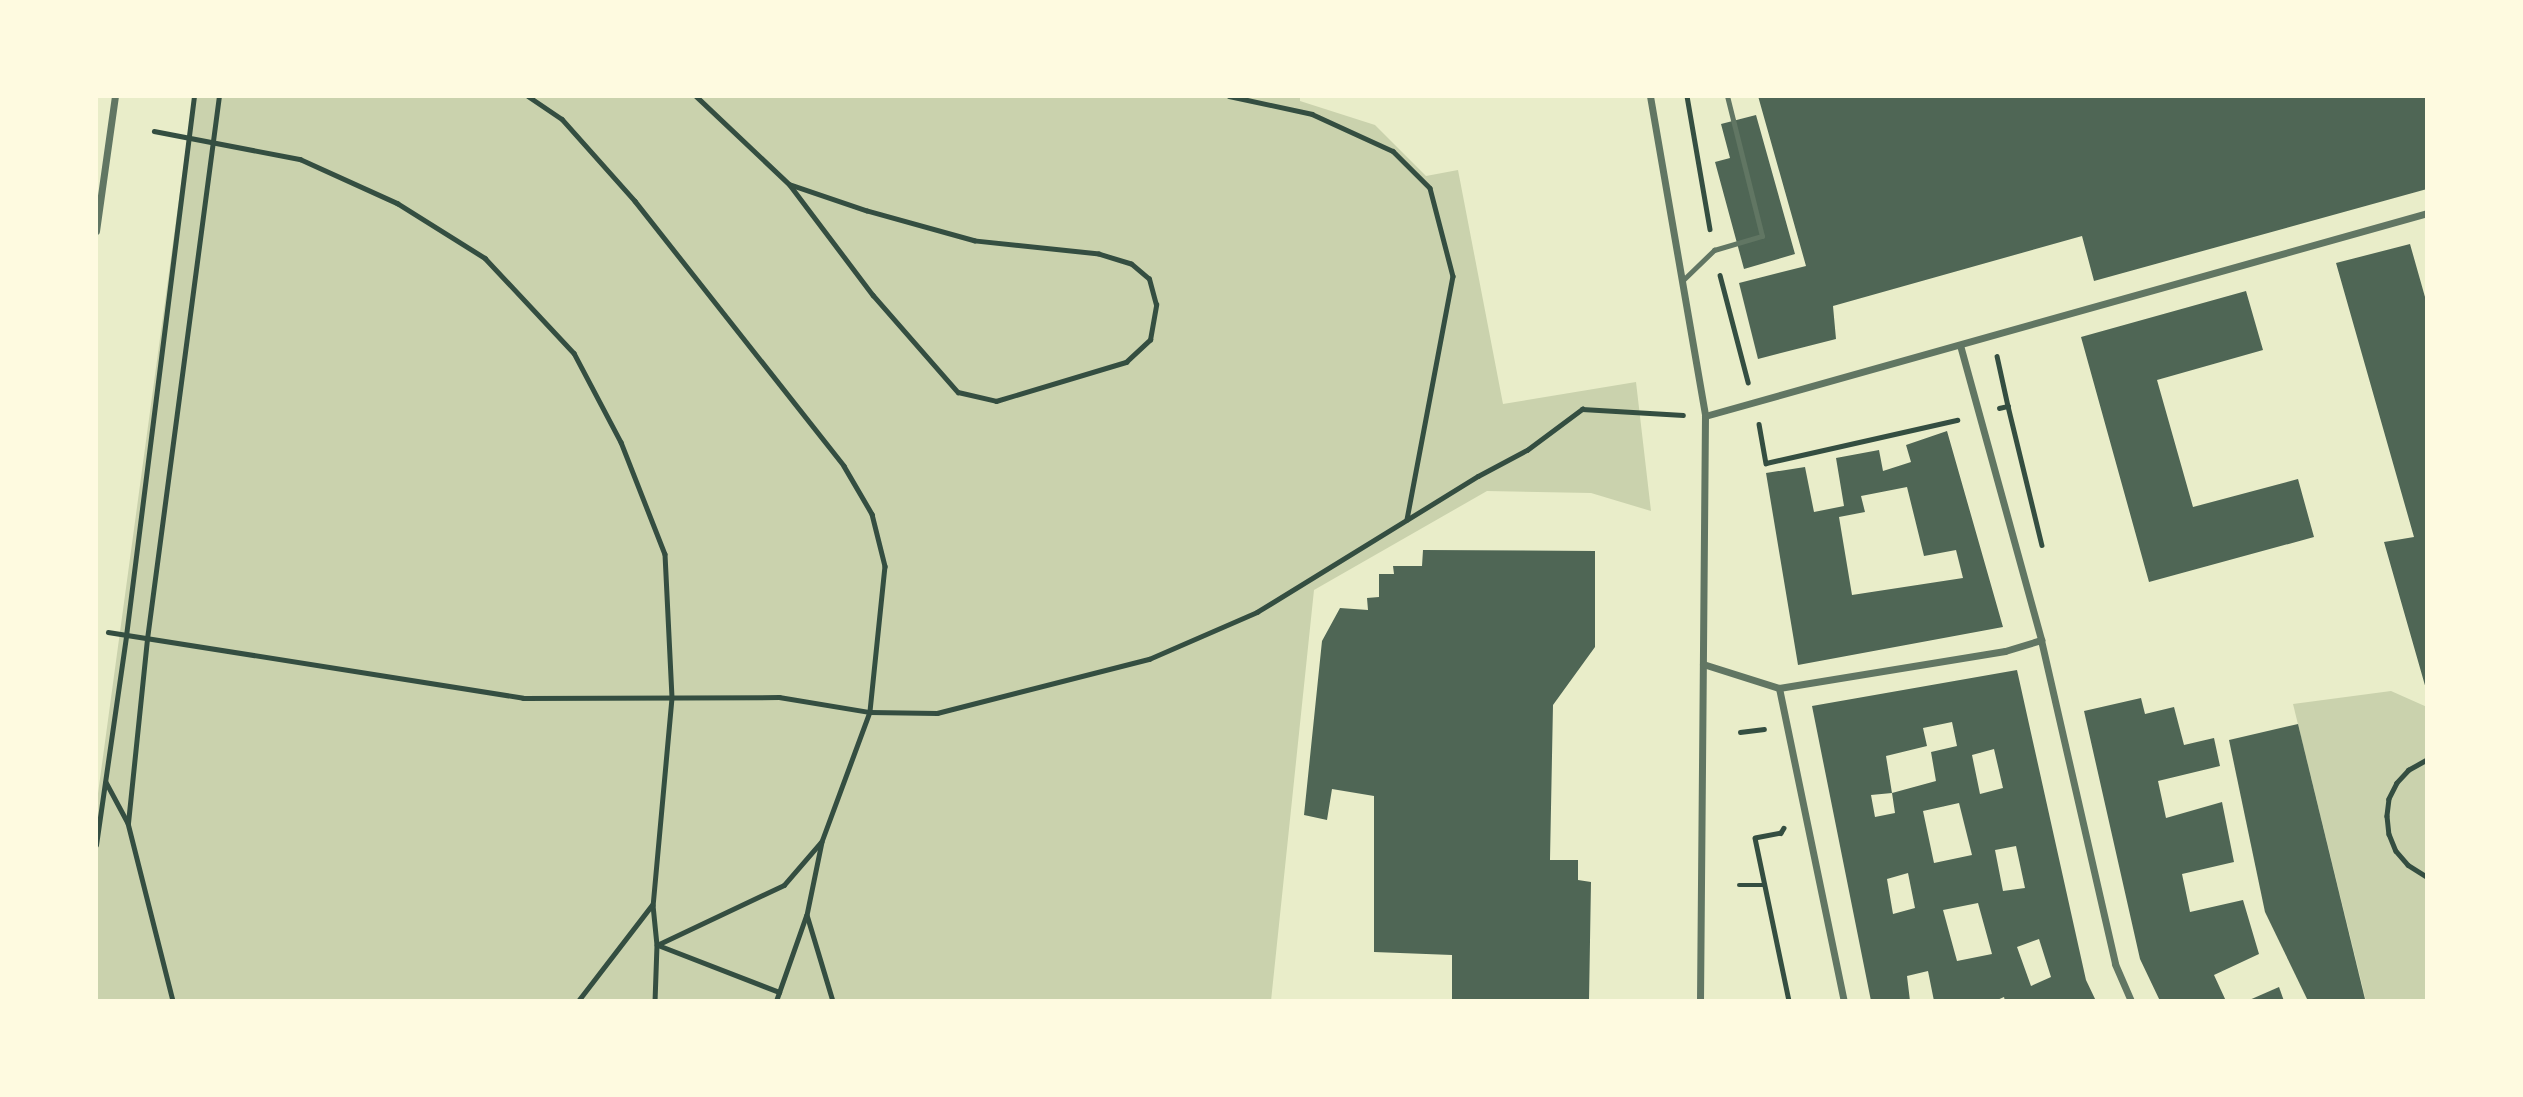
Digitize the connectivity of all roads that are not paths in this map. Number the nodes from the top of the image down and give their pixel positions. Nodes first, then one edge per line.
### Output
1 (115, 96) edge
2 (1650, 96) edge
3 (1727, 96) edge
4 (2427, 213) edge
5 (96, 231) edge
6 (1682, 281) junction
7 (1960, 345) junction
8 (1705, 416) junction
9 (2041, 640) junction
10 (1703, 664) junction
11 (1779, 688) junction
12 (1700, 1001) edge
13 (1844, 1001) edge
14 (2131, 1001) edge

1 - 5 street
2 - 6 street
3 - 6 lane
4 - 7 street
6 - 8 street
7 - 8 street
7 - 9 street
8 - 10 street
9 - 11 street
9 - 14 street
10 - 11 street
10 - 12 street
11 - 13 street

